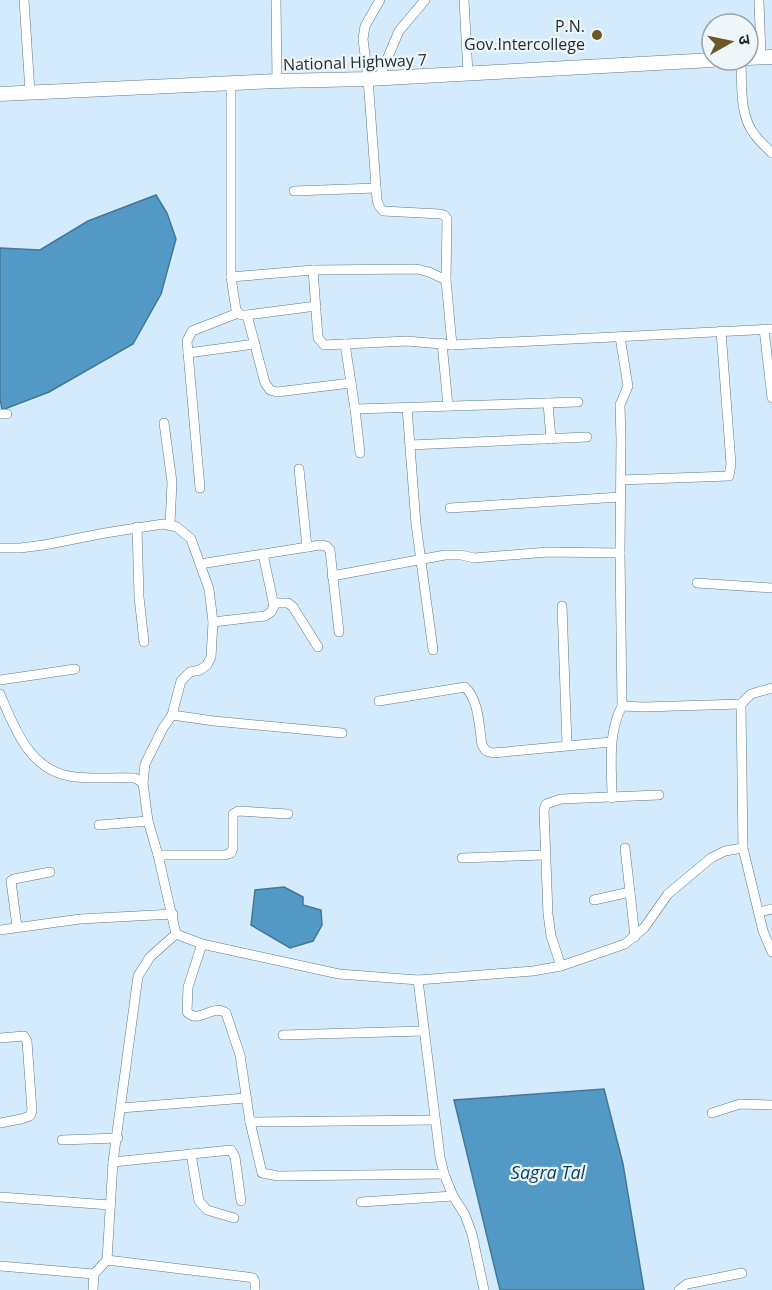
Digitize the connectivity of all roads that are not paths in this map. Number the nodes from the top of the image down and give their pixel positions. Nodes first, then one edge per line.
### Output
1 (24, 0) edge
2 (276, 0) edge
3 (380, 0) edge
4 (425, 0) edge
5 (464, 0) edge
6 (700, 61) edge
7 (742, 72) edge
8 (468, 74) junction
9 (374, 78) junction
10 (277, 81) junction
11 (231, 83) junction
12 (30, 92) junction
13 (0, 94) edge
14 (772, 153) edge
15 (376, 188) junction
16 (294, 191) dead end
17 (313, 270) junction
18 (231, 277) junction
19 (446, 280) junction
20 (316, 306) junction
21 (242, 314) junction
22 (768, 329) edge
23 (721, 331) junction
24 (620, 337) junction
25 (255, 344) junction
26 (345, 344) junction
27 (442, 344) junction
28 (452, 345) junction
29 (188, 353) junction
30 (351, 383) junction
31 (772, 399) edge
32 (578, 402) dead end
33 (548, 403) junction
34 (448, 406) junction
35 (407, 408) junction
36 (355, 410) junction
37 (164, 423) dead end
38 (587, 437) dead end
39 (551, 439) junction
40 (410, 446) junction
41 (360, 453) dead end
42 (299, 469) dead end
43 (621, 480) junction
44 (200, 488) dead end
45 (620, 497) junction
46 (450, 508) dead end
47 (170, 524) junction
48 (137, 527) junction
49 (307, 547) junction
50 (0, 548) edge
51 (620, 553) junction
52 (263, 554) junction
53 (420, 560) junction
54 (200, 564) junction
55 (332, 576) junction
56 (697, 583) dead end
57 (772, 588) edge
58 (273, 603) junction
59 (562, 606) dead end
60 (213, 621) junction
61 (339, 632) dead end
62 (144, 642) dead end
63 (318, 647) dead end
64 (433, 650) dead end
65 (75, 669) dead end
66 (0, 680) edge
67 (772, 688) edge
68 (0, 694) edge
69 (379, 701) dead end
70 (741, 704) junction
71 (622, 706) junction
72 (172, 715) junction
73 (342, 733) dead end
74 (611, 742) junction
75 (567, 745) junction
76 (143, 783) junction
77 (659, 795) dead end
78 (612, 798) junction
79 (288, 814) dead end
80 (148, 821) junction
81 (99, 825) dead end
82 (625, 848) dead end
83 (743, 848) junction
84 (158, 855) junction
85 (544, 855) junction
86 (462, 858) dead end
87 (50, 872) dead end
88 (630, 892) junction
89 (594, 900) dead end
90 (772, 909) edge
91 (759, 912) junction
92 (173, 914) junction
93 (17, 927) junction
94 (0, 930) edge
95 (176, 934) junction
96 (635, 937) junction
97 (202, 944) junction
98 (772, 952) edge
99 (561, 966) junction
100 (418, 980) junction
101 (423, 1031) junction
102 (284, 1035) dead end
103 (0, 1038) edge
104 (246, 1098) junction
105 (772, 1105) edge
106 (122, 1107) junction
107 (712, 1113) dead end
108 (435, 1120) junction
109 (250, 1122) junction
110 (0, 1123) edge
111 (118, 1138) junction
112 (62, 1140) dead end
113 (191, 1154) junction
114 (113, 1162) junction
115 (444, 1174) junction
116 (453, 1196) junction
117 (0, 1197) edge
118 (241, 1201) dead end
119 (361, 1202) dead end
120 (110, 1205) junction
121 (234, 1218) dead end
122 (107, 1260) junction
123 (0, 1266) edge
124 (742, 1273) dead end
125 (94, 1274) junction
126 (93, 1290) edge
127 (255, 1290) edge
128 (484, 1290) edge
129 (679, 1290) edge

1 - 12 street
2 - 10 street
3 - 9 street
4 - 9 street
5 - 8 street
6 - 8 main road, National Highway 7
7 - 14 street
8 - 9 main road, National Highway 7
9 - 10 main road, National Highway 7
9 - 15 street
10 - 11 main road, National Highway 7
11 - 12 main road, National Highway 7
11 - 18 street
12 - 13 main road, National Highway 7
15 - 16 street
15 - 19 street
17 - 18 street
17 - 19 street
17 - 20 street
18 - 21 street
19 - 28 street
20 - 21 street
20 - 26 street
21 - 25 street
21 - 29 street
22 - 23 street
22 - 31 street
23 - 24 street
23 - 43 street
24 - 28 street
24 - 43 street
25 - 29 street
25 - 30 street
26 - 27 street
26 - 30 street
27 - 28 street
27 - 34 street
29 - 44 street
30 - 36 street
32 - 33 street
33 - 34 street
33 - 39 street
34 - 35 street
35 - 36 street
35 - 40 street
36 - 41 street
37 - 47 street
38 - 39 street
39 - 40 street
40 - 53 street
42 - 49 street
43 - 45 street
45 - 46 street
45 - 51 street
47 - 48 street
47 - 54 street
48 - 50 street
48 - 62 street
49 - 52 street
49 - 55 street
51 - 53 street
51 - 71 street
52 - 54 street
52 - 58 street
53 - 55 street
53 - 64 street
54 - 60 street
55 - 61 street
56 - 57 street
58 - 60 street
58 - 63 street
59 - 75 street
60 - 72 street
65 - 66 street
67 - 70 street
68 - 76 street
69 - 75 street
70 - 71 street
70 - 83 street
71 - 74 street
72 - 73 street
72 - 76 street
74 - 75 street
74 - 78 street
76 - 80 street
77 - 78 street
78 - 85 street
79 - 84 street
80 - 81 street
80 - 84 street
82 - 88 street
83 - 91 street
83 - 96 street
84 - 92 street
85 - 86 street
85 - 99 street
87 - 93 street
88 - 89 street
88 - 96 street
90 - 91 street
91 - 98 street
92 - 93 street
92 - 95 street
93 - 94 street
95 - 97 street
95 - 106 street
96 - 99 street
97 - 100 street
97 - 104 street
99 - 100 street
100 - 101 street
101 - 102 street
101 - 108 street
103 - 110 street
104 - 106 street
104 - 109 street
105 - 107 street
106 - 111 street
108 - 109 street
108 - 115 street
109 - 115 street
111 - 112 street
111 - 114 street
113 - 114 street
113 - 118 street
113 - 121 street
114 - 120 street
115 - 116 street
116 - 119 street
116 - 128 street
117 - 120 street
120 - 122 street
122 - 125 street
122 - 127 street
123 - 125 street
124 - 129 street
125 - 126 street

